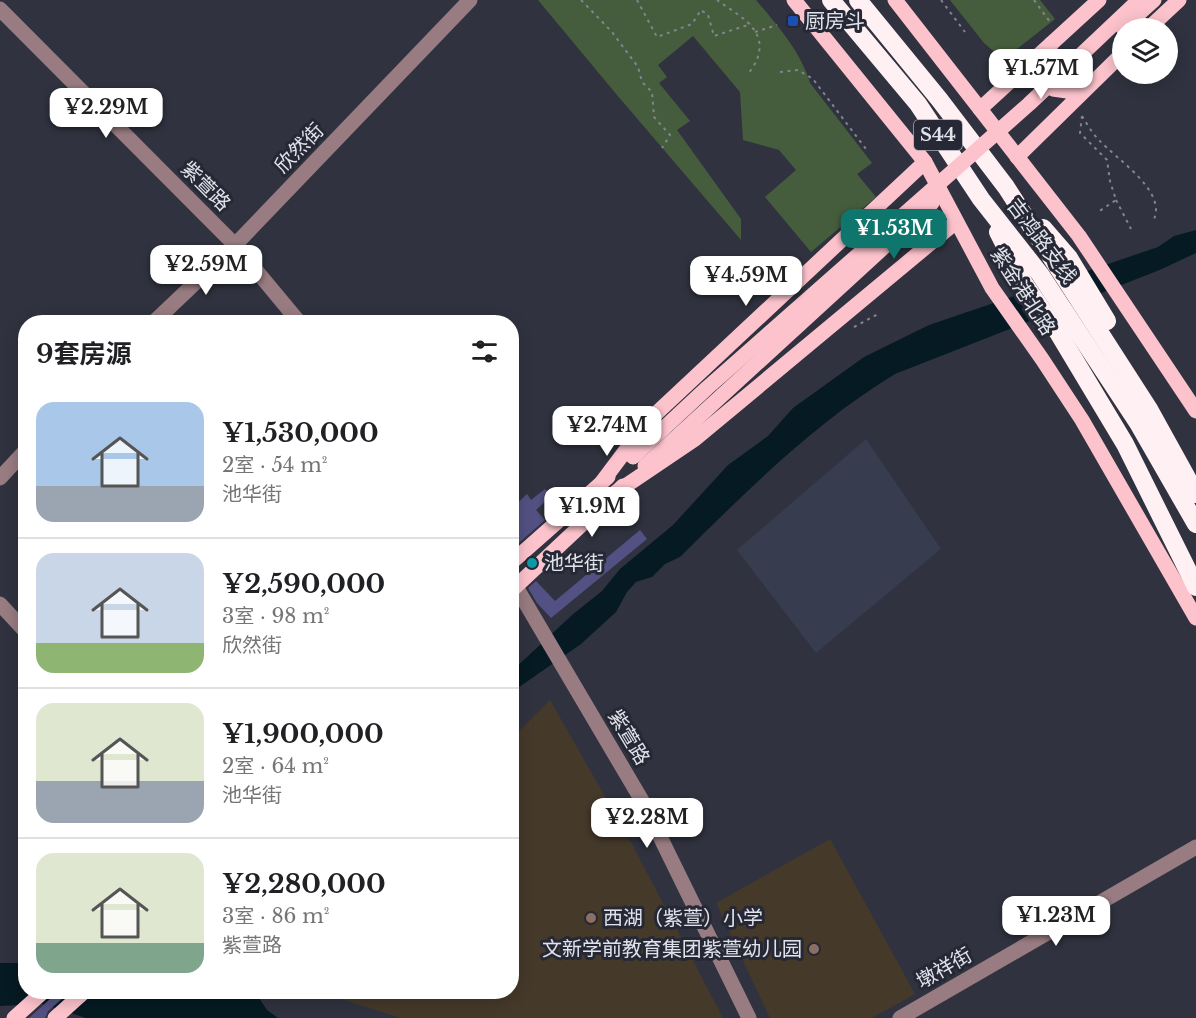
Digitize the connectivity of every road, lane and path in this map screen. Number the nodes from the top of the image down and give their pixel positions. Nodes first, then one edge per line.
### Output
1 (470, 0) edge
2 (581, 0) edge
3 (637, 0) edge
4 (717, 0) edge
5 (794, 0) edge
6 (831, 0) edge
7 (858, 0) edge
8 (895, 0) edge
9 (941, 0) edge
10 (1034, 0) edge
11 (1099, 0) edge
12 (1139, 0) edge
13 (1155, 0) edge
14 (1179, 0) edge
15 (0, 9) edge
16 (1135, 18) edge
17 (1160, 18) edge
18 (1050, 22) dead end
19 (751, 24) junction
20 (777, 25) dead end
21 (755, 32) junction
22 (965, 32) dead end
23 (1112, 39) edge
24 (1051, 44) junction
25 (1112, 64) edge
26 (780, 72) dead end
27 (749, 73) dead end
28 (1094, 81) junction
29 (980, 109) junction
30 (662, 148) dead end
31 (866, 149) dead end
32 (1017, 157) junction
33 (925, 162) junction
34 (981, 199) junction
35 (1116, 200) junction
36 (1098, 212) dead end
37 (1153, 221) dead end
38 (956, 222) junction
39 (1131, 229) dead end
40 (235, 245) junction
41 (1056, 266) junction
42 (161, 315) edge
43 (293, 315) edge
44 (1099, 319) junction
45 (1196, 411) edge
46 (18, 459) edge
47 (639, 461) junction
48 (1196, 470) edge
49 (0, 478) edge
50 (602, 482) junction
51 (615, 493) junction
52 (1196, 494) edge
53 (1196, 524) edge
54 (519, 556) edge
55 (519, 580) edge
56 (1196, 587) edge
57 (519, 595) edge
58 (0, 604) edge
59 (1196, 618) edge
60 (18, 623) edge
61 (1196, 847) edge
62 (35, 999) edge
63 (76, 999) edge
64 (14, 1018) edge
65 (55, 1018) edge
66 (749, 1018) edge
67 (900, 1018) edge

1 - 40 street, 欣然街
2 - 30 path
3 - 19 path
4 - 19 path
5 - 33 main road, 紫金港北路
6 - 34 highway, 吉鸿路支线 / S44
7 - 41 highway, 吉鸿路支线 / S44
8 - 29 main road
9 - 22 path
10 - 18 path
11 - 24 main road
12 - 47 main road, bridge
13 - 16 main road
14 - 17 main road
15 - 40 street, 紫萱路
19 - 21 path
20 - 21 path
21 - 27 path
23 - 47 main road, bridge
24 - 28 main road
24 - 29 main road
25 - 28 main road
26 - 31 path
28 - 32 main road
29 - 32 main road
32 - 45 main road
33 - 38 main road, 紫金港北路
33 - 50 main road
34 - 41 highway, 吉鸿路支线 / S44
34 - 56 highway
35 - 36 path
35 - 37 path
35 - 39 path
38 - 51 main road
38 - 59 main road, 紫金港北路
40 - 42 street, 欣然街
40 - 43 street, 紫萱路
41 - 44 highway
41 - 53 highway, 吉鸿路支线 / S44
44 - 48 highway
44 - 52 highway
46 - 49 street
47 - 50 main road
47 - 51 main road
50 - 54 main road
51 - 55 main road
57 - 66 street, 紫萱路
58 - 60 street
61 - 67 street, 墩祥街
62 - 64 main road
63 - 65 main road

